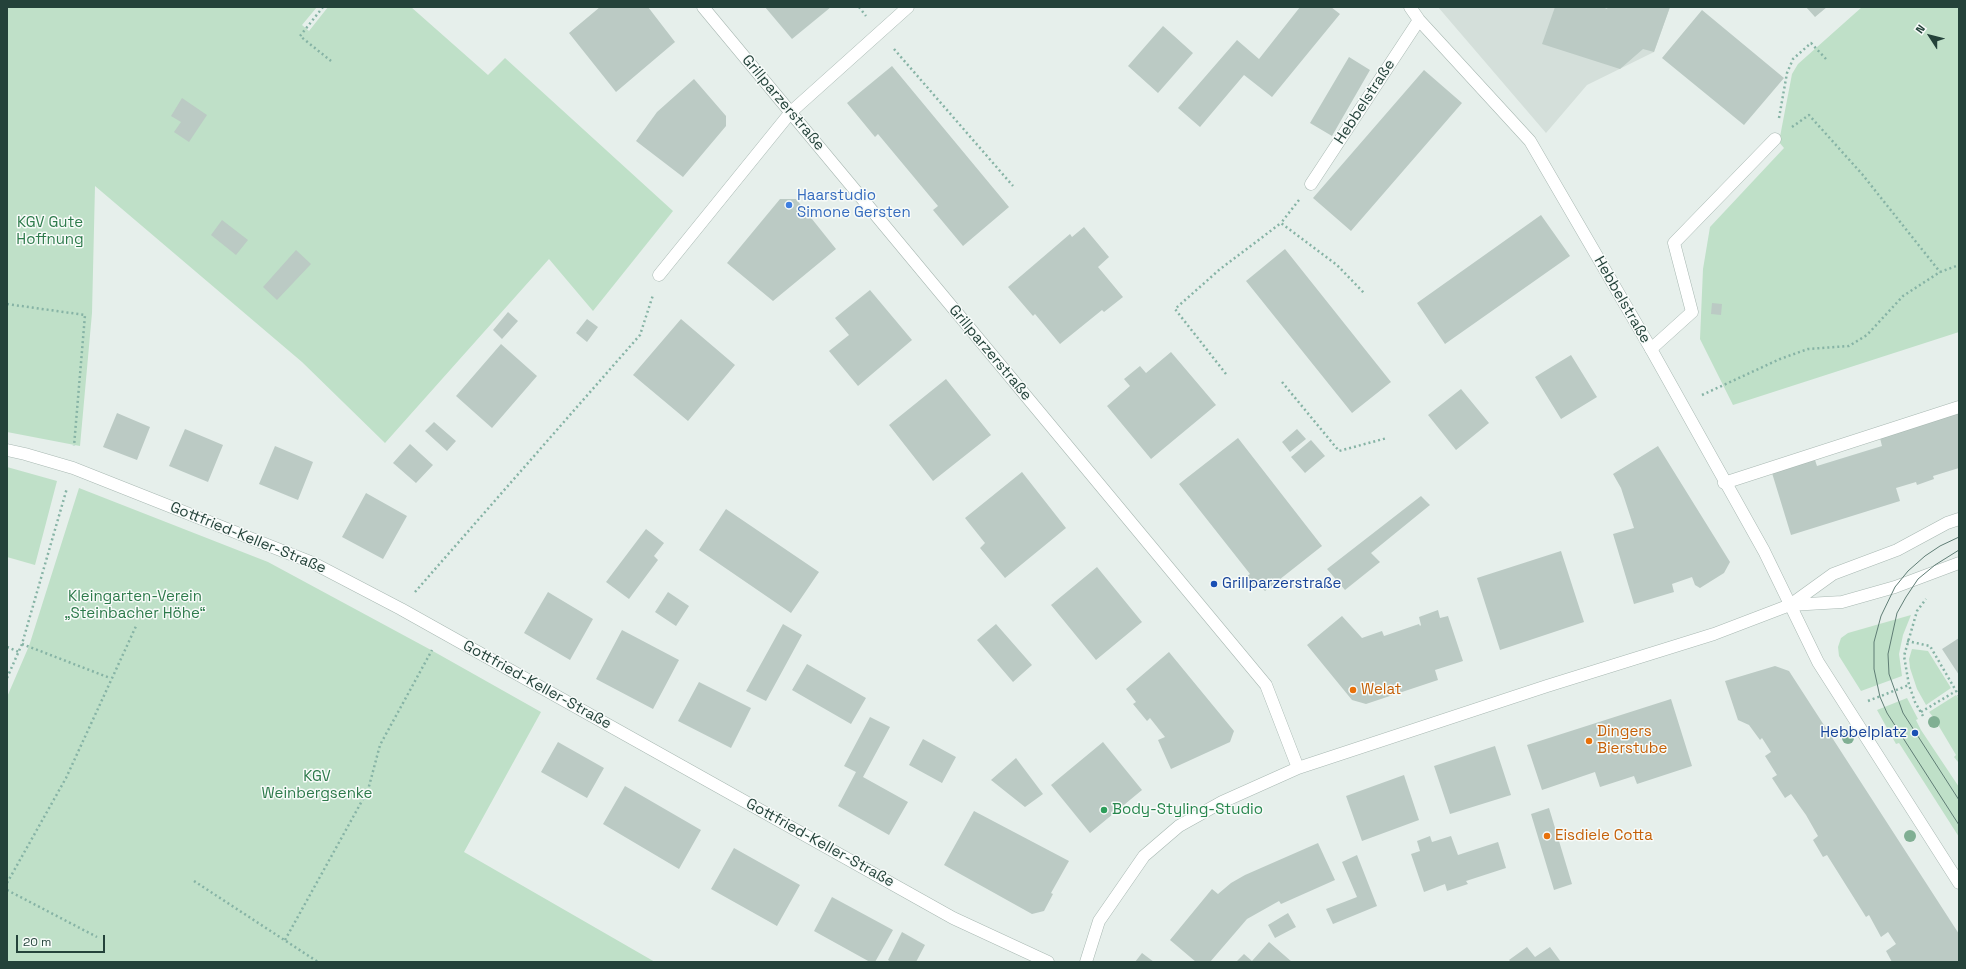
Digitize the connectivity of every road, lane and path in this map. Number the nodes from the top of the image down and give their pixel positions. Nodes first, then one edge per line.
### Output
1 (323, 7) edge
2 (703, 7) edge
3 (859, 7) edge
4 (908, 7) edge
5 (1410, 7) edge
6 (1419, 20) junction
7 (880, 32) junction
8 (1826, 59) dead end
9 (331, 61) dead end
10 (791, 112) junction
11 (1809, 115) dead end
12 (1775, 139) joint
13 (1311, 184) dead end
14 (1013, 186) dead end
15 (1298, 201) dead end
16 (1282, 222) junction
17 (1959, 265) edge
18 (1940, 272) junction
19 (659, 275) joint
20 (1364, 293) dead end
21 (7, 304) edge
22 (1651, 349) junction
23 (1226, 374) dead end
24 (1282, 382) dead end
25 (1682, 405) junction
26 (1959, 407) edge
27 (1387, 438) dead end
28 (7, 450) edge
29 (73, 468) junction
30 (1724, 483) junction
31 (1959, 519) edge
32 (1959, 563) edge
33 (1929, 575) junction
34 (1790, 605) junction
35 (401, 609) junction
36 (137, 624) dead end
37 (1907, 642) junction
38 (22, 644) junction
39 (7, 647) edge
40 (431, 650) dead end
41 (19, 652) junction
42 (7, 678) edge
43 (110, 678) junction
44 (1909, 685) junction
45 (1956, 691) junction
46 (1959, 696) edge
47 (1849, 711) junction
48 (1921, 712) junction
49 (1923, 716) dead end
50 (1298, 768) junction
51 (194, 881) dead end
52 (7, 883) edge
53 (1959, 883) edge
54 (7, 890) edge
55 (97, 937) dead end
56 (285, 940) junction
57 (318, 962) edge
58 (1048, 962) edge
59 (1086, 962) edge

1 - 9 path
2 - 10 street, Grillparzerstraße
3 - 7 path
4 - 7 street
5 - 6 street, Hebbelstraße
6 - 13 street, Hebbelstraße
6 - 22 street, Hebbelstraße
7 - 10 street
7 - 14 path
8 - 12 path
10 - 19 street
10 - 50 street, Grillparzerstraße
11 - 18 path
12 - 22 street
15 - 16 path
16 - 20 path
16 - 23 path
17 - 18 path
18 - 25 path
19 - 35 path
21 - 29 path
22 - 25 street, Hebbelstraße
24 - 27 path
25 - 30 street, Hebbelstraße
26 - 30 street
28 - 29 street, Gottfried-Keller-Straße
29 - 35 street, Gottfried-Keller-Straße
29 - 38 path
30 - 34 street, Hebbelstraße
31 - 34 street
32 - 33 street
33 - 34 street
33 - 37 path
34 - 47 street
34 - 50 street
35 - 58 street, Gottfried-Keller-Straße
36 - 43 path
37 - 44 path
37 - 45 path
38 - 41 path
38 - 43 path
39 - 41 path
40 - 56 path
41 - 42 path
43 - 52 path
44 - 47 path
44 - 48 path
45 - 46 path
45 - 48 path
47 - 53 street
48 - 49 path
50 - 59 street
51 - 56 path
54 - 55 path
56 - 57 path

